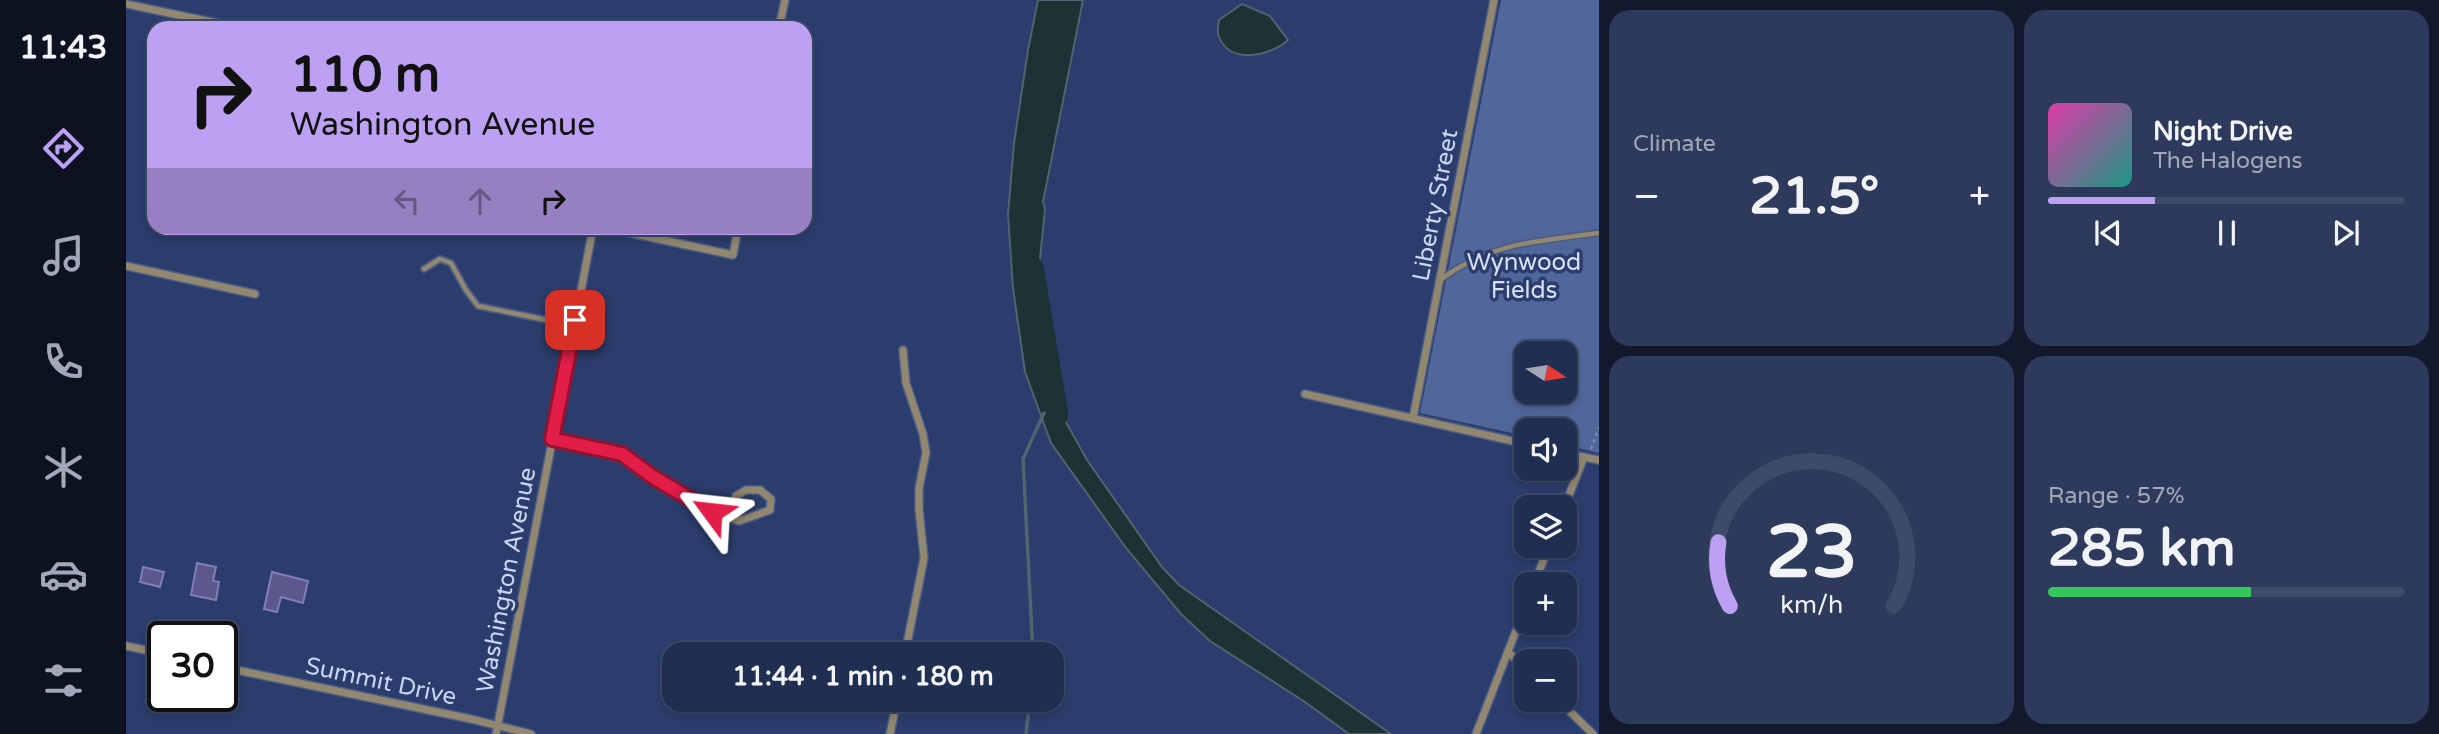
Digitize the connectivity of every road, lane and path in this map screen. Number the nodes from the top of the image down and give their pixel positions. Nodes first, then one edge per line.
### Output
1 (785, 0) edge
2 (1494, 0) edge
3 (126, 4) edge
4 (207, 21) edge
5 (780, 21) edge
6 (1599, 233) edge
7 (592, 235) edge
8 (640, 235) edge
9 (737, 235) edge
10 (126, 266) edge
11 (424, 269) dead end
12 (1440, 280) junction
13 (255, 294) dead end
14 (575, 320) junction
15 (552, 321) junction
16 (573, 333) junction
17 (903, 350) dead end
18 (1305, 394) dead end
19 (1413, 418) junction
20 (1599, 427) edge
21 (552, 439) junction
22 (1514, 441) edge
23 (1591, 450) dead end
24 (1577, 456) edge
25 (1584, 457) junction
26 (1599, 460) edge
27 (1569, 495) edge
28 (739, 522) junction
29 (1515, 635) edge
30 (907, 642) edge
31 (126, 646) edge
32 (147, 651) edge
33 (1508, 652) junction
34 (1514, 658) edge
35 (238, 671) edge
36 (895, 712) edge
37 (1571, 712) edge
38 (497, 730) edge
39 (531, 734) edge
40 (890, 734) edge
41 (1476, 734) edge
42 (1594, 734) edge

1 - 5 street
2 - 12 street, Liberty Street
3 - 4 street
6 - 12 lane
7 - 14 street, Washington Avenue
8 - 9 street
10 - 13 street
11 - 15 lane
12 - 19 street, Liberty Street
14 - 15 lane
14 - 16 street, Washington Avenue
15 - 16 lane
16 - 21 street, Washington Avenue
17 - 30 street
18 - 19 street
19 - 22 street
20 - 23 path
21 - 28 street
21 - 38 street, Washington Avenue
24 - 25 street
25 - 26 street
25 - 27 street
28 - 28 street
29 - 33 street
31 - 32 street
33 - 34 street
33 - 41 street
35 - 38 street, Summit Drive
36 - 40 street
37 - 42 street
38 - 39 street, Summit Drive

